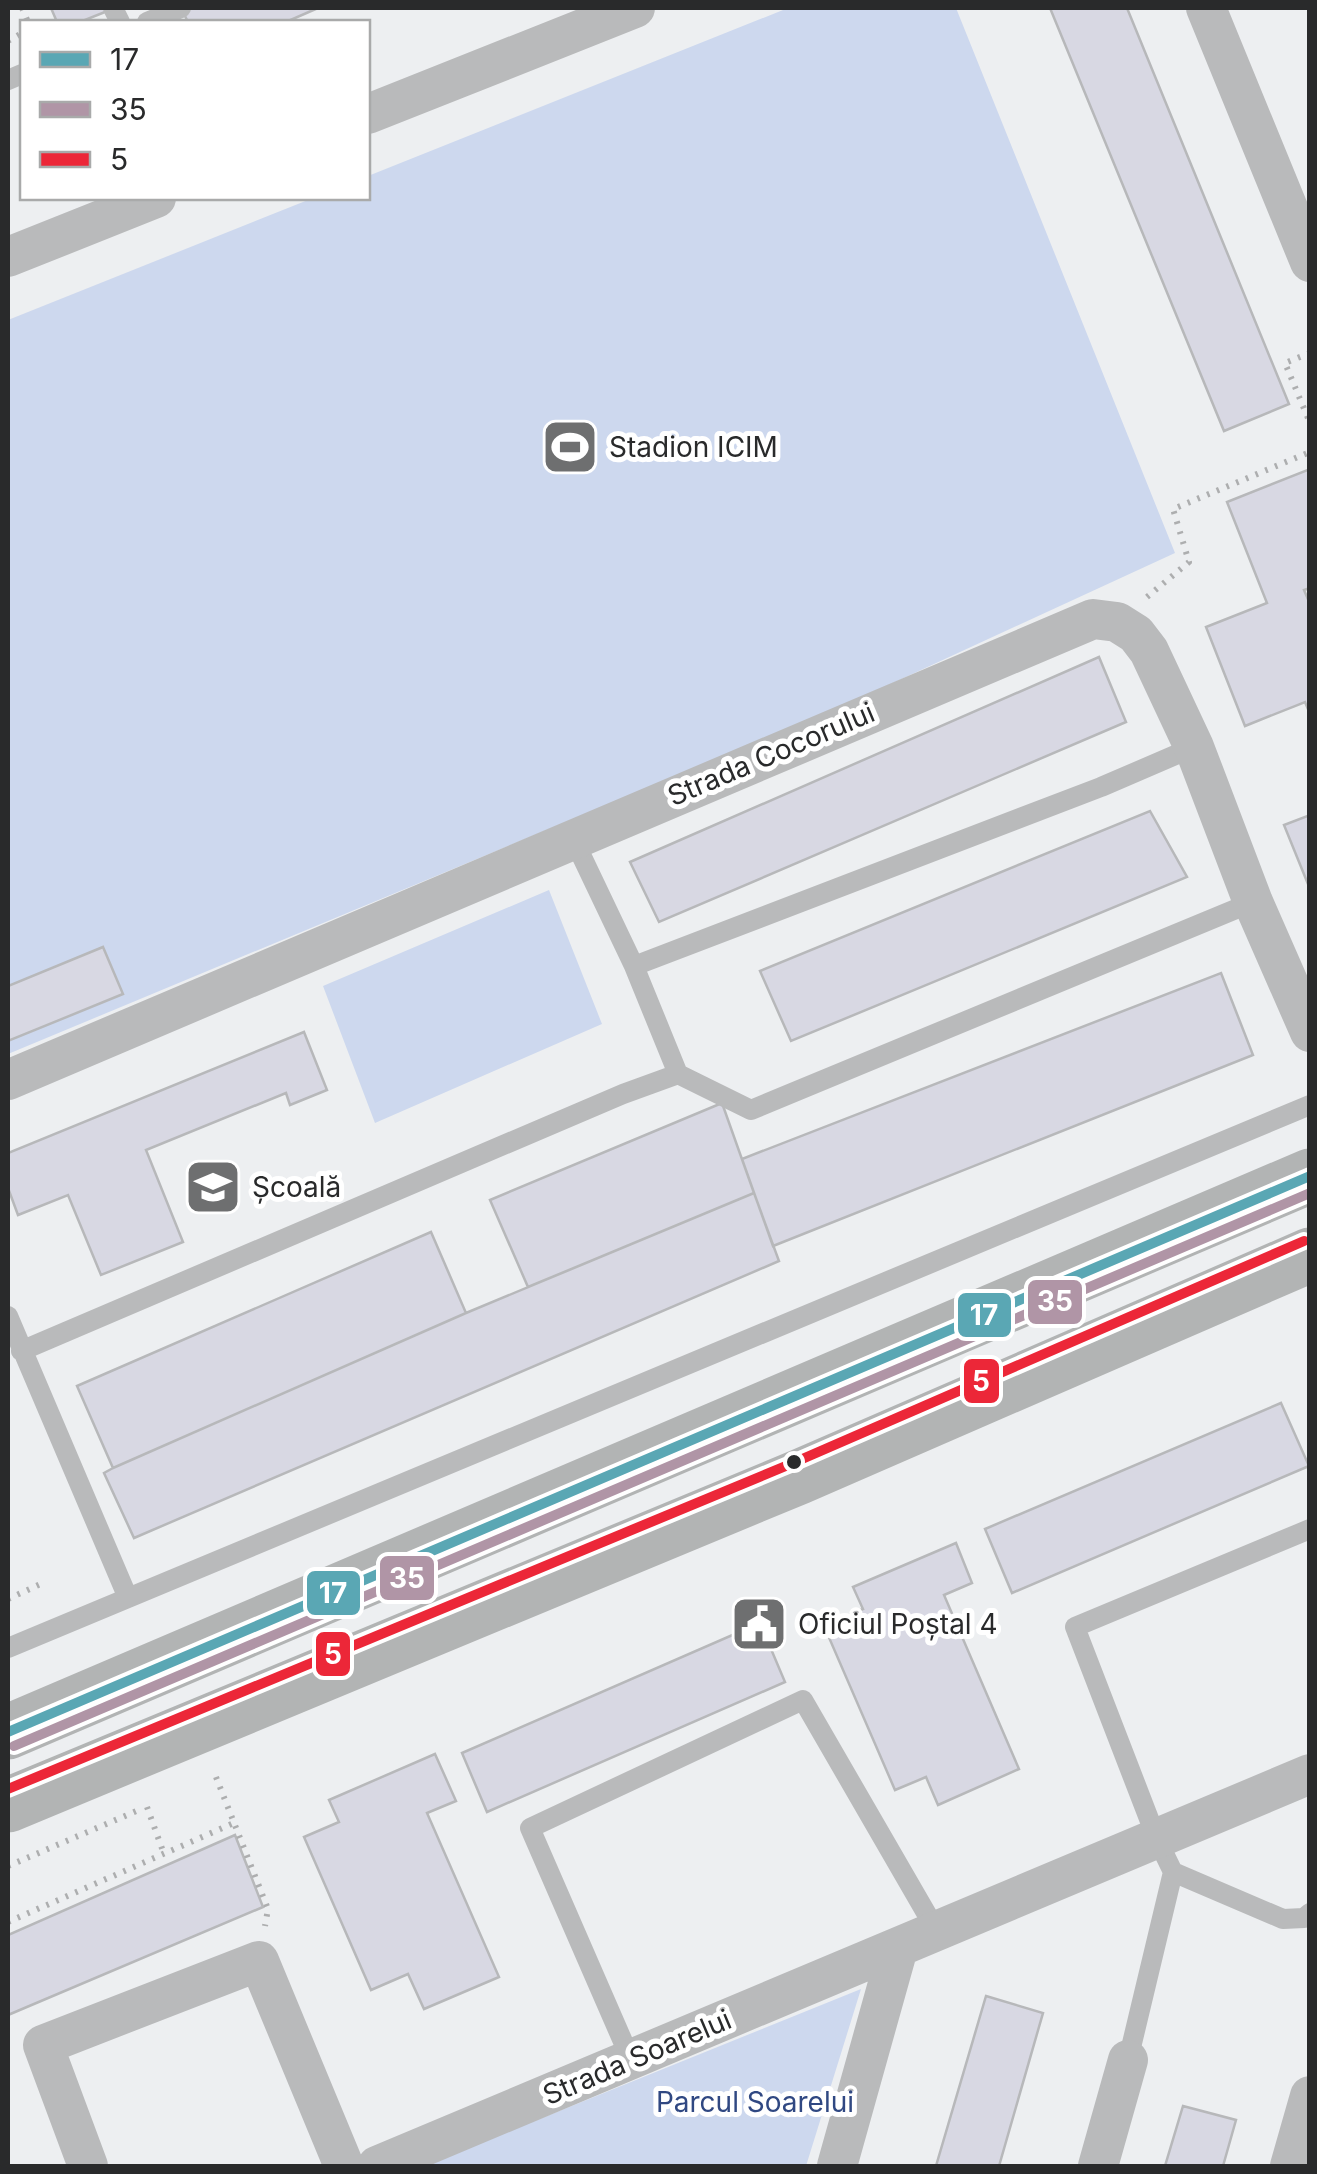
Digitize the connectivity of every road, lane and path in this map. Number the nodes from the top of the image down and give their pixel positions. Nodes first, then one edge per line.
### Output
1 (182, 8) edge
2 (635, 8) edge
3 (1206, 8) edge
4 (152, 20) edge
5 (370, 113) edge
6 (151, 200) edge
7 (1299, 206) edge
8 (8, 257) edge
9 (1310, 262) edge
10 (1310, 353) edge
11 (1310, 423) edge
12 (1310, 452) edge
13 (1117, 622) junction
14 (1194, 747) junction
15 (573, 838) junction
16 (1253, 902) junction
17 (634, 966) junction
18 (1310, 1032) edge
19 (678, 1074) junction
20 (8, 1080) edge
21 (1310, 1105) edge
22 (1310, 1176) edge
23 (1310, 1256) edge
24 (8, 1316) edge
25 (22, 1351) junction
26 (1310, 1529) edge
27 (45, 1582) dead end
28 (128, 1598) junction
29 (8, 1599) edge
30 (8, 1648) edge
31 (8, 1732) edge
32 (1310, 1774) edge
33 (216, 1777) dead end
34 (8, 1805) edge
35 (148, 1806) dead end
36 (139, 1810) dead end
37 (234, 1823) junction
38 (164, 1854) junction
39 (1164, 1854) junction
40 (8, 1866) edge
41 (1310, 1913) edge
42 (8, 1922) edge
43 (936, 1930) junction
44 (898, 1948) junction
45 (259, 1962) junction
46 (631, 2060) junction
47 (1128, 2060) joint
48 (1310, 2096) edge
49 (1299, 2152) edge
50 (88, 2166) edge
51 (344, 2166) edge
52 (377, 2166) edge
53 (837, 2166) edge
54 (1098, 2166) edge

1 - 4 lane
2 - 5 street
3 - 7 street
6 - 8 street
7 - 9 street
10 - 11 path
12 - 13 path
13 - 14 street
13 - 15 street, Strada Cocorului
14 - 16 street
14 - 17 lane
15 - 17 lane
15 - 20 street, Strada Cocorului
16 - 18 street
16 - 19 lane
17 - 19 lane
19 - 25 lane
21 - 28 lane
22 - 31 main road
23 - 34 main road
24 - 25 lane
25 - 28 lane
26 - 39 lane
27 - 29 path
28 - 30 lane
32 - 39 street, Strada Soarelui
33 - 37 path
35 - 38 path
36 - 40 path
37 - 38 path
37 - 45 path
38 - 42 path
39 - 41 lane
39 - 43 street, Strada Soarelui
39 - 47 lane
43 - 44 street, Strada Soarelui
43 - 46 lane
44 - 46 street, Strada Soarelui
44 - 53 street
45 - 50 street
45 - 51 street
46 - 52 street, Strada Soarelui
47 - 54 street
48 - 49 street

